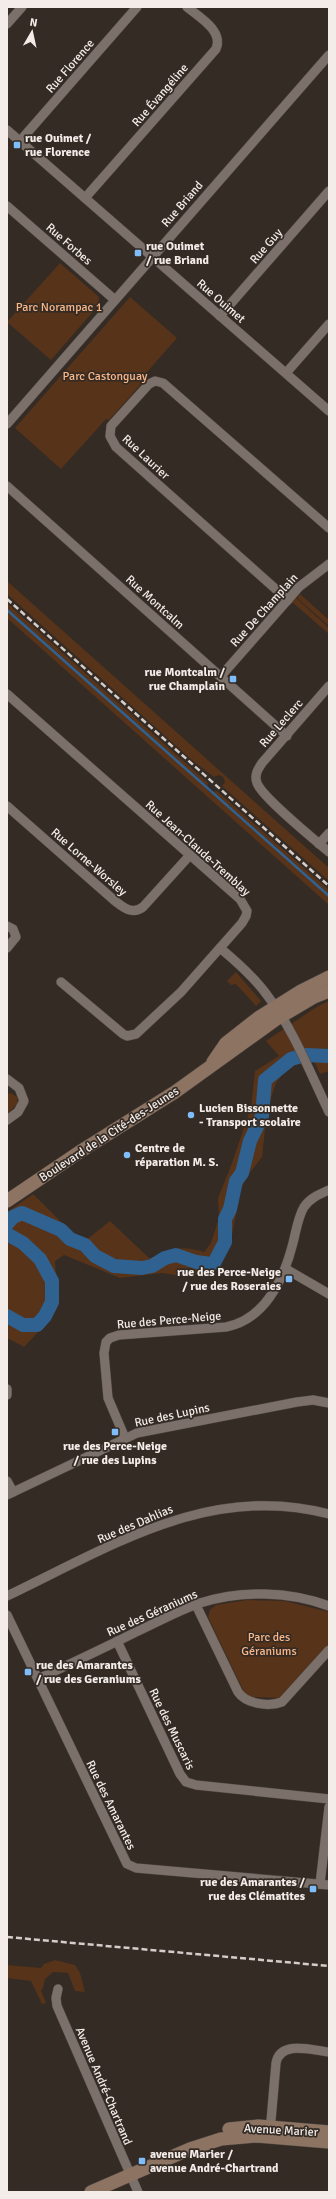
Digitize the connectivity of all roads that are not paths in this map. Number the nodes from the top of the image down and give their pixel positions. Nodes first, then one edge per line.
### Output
1 (22, 7) edge
2 (137, 7) edge
3 (187, 7) edge
4 (7, 24) edge
5 (329, 55) edge
6 (7, 130) edge
7 (20, 141) junction
8 (329, 191) edge
9 (85, 198) junction
10 (7, 206) edge
11 (153, 258) junction
12 (115, 300) junction
13 (220, 316) junction
14 (329, 324) edge
15 (286, 373) junction
16 (329, 411) edge
17 (7, 424) edge
18 (7, 486) edge
19 (329, 528) edge
20 (329, 564) edge
21 (288, 600) junction
22 (221, 676) junction
23 (329, 686) edge
24 (7, 694) edge
25 (287, 736) junction
26 (7, 806) edge
27 (329, 833) edge
28 (319, 844) junction
29 (329, 852) edge
30 (190, 855) junction
31 (7, 926) edge
32 (7, 948) edge
33 (220, 948) junction
34 (329, 977) edge
35 (62, 982) dead end
36 (329, 991) edge
37 (278, 1012) junction
38 (7, 1079) edge
39 (329, 1112) edge
40 (7, 1120) edge
41 (329, 1190) edge
42 (7, 1201) edge
43 (286, 1269) junction
44 (329, 1294) edge
45 (7, 1389) edge
46 (7, 1395) edge
47 (329, 1403) edge
48 (125, 1438) junction
49 (7, 1481) edge
50 (10, 1493) edge
51 (329, 1514) edge
52 (7, 1596) edge
53 (196, 1605) junction
54 (329, 1606) edge
55 (7, 1615) edge
56 (117, 1641) junction
57 (329, 1650) edge
58 (38, 1679) junction
59 (329, 1799) edge
60 (329, 1807) edge
61 (325, 1885) edge
62 (58, 1989) dead end
63 (329, 2052) edge
64 (270, 2131) junction
65 (329, 2132) edge
66 (329, 2142) edge
67 (130, 2176) junction
68 (91, 2192) edge
69 (138, 2192) edge

1 - 4 street
2 - 7 street, Rue Florence
3 - 9 street, Rue Évangéline
5 - 11 street, Rue Briand
6 - 7 street, Rue Ouimet
7 - 9 street, Rue Ouimet
8 - 13 street, Rue Guy
9 - 11 street, Rue Ouimet
10 - 12 street, Rue Forbes
11 - 12 street, Rue Briand
11 - 13 street, Rue Ouimet
12 - 17 street, Rue Briand
13 - 15 street, Rue Ouimet
14 - 15 street
15 - 16 street, Rue Ouimet
18 - 22 street, Rue Montcalm
19 - 21 street, Rue Laurier
20 - 21 street, Rue De Champlain
21 - 22 street, Rue De Champlain
22 - 25 street, Rue Montcalm
23 - 25 street, Rue Leclerc
24 - 30 street, Rue Jean-Claude-Tremblay
25 - 28 street, Rue Leclerc
26 - 30 street, Rue Lorne-Worsley
27 - 28 street
28 - 29 street
30 - 33 street, Rue Jean-Claude-Tremblay
31 - 32 street
33 - 35 street, Rue Jean-Claude-Tremblay
33 - 37 street
34 - 37 main road, Boulevard de la Cité-des-Jeunes
36 - 37 main road, Boulevard de la Cité-des-Jeunes
37 - 39 street
37 - 42 main road, Boulevard de la Cité-des-Jeunes
38 - 40 street
41 - 43 street, Rue des Perce-Neige
43 - 44 street
43 - 48 street, Rue des Perce-Neige
45 - 46 street
47 - 48 street, Rue des Lupins
48 - 50 street, Rue des Lupins
49 - 50 street
51 - 52 street, Rue des Dahlias
53 - 54 street, Rue des Géraniums
53 - 56 street, Rue des Géraniums
53 - 57 street
55 - 58 street, Rue des Amarantes
56 - 58 street, Rue des Géraniums
56 - 59 street, Rue des Muscaris
58 - 61 street, Rue des Amarantes
60 - 61 street
62 - 67 street, Avenue André-Chartrand
63 - 64 street
64 - 65 main road, Avenue Marier
64 - 66 main road, Avenue Marier
64 - 67 main road, Avenue Marier
67 - 68 main road, Avenue Marier
67 - 69 street, Avenue André-Chartrand

